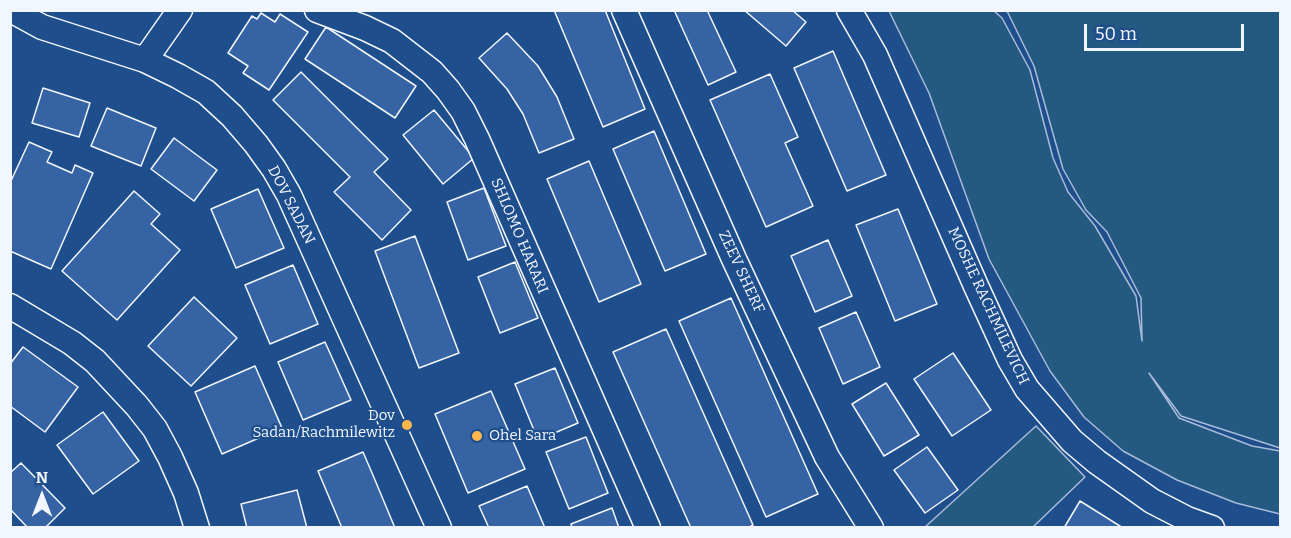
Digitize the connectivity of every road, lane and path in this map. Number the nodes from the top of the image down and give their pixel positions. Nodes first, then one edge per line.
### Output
1 (11, 10) edge
2 (180, 10) edge
3 (317, 10) edge
4 (624, 10) edge
5 (849, 10) edge
6 (145, 60) junction
7 (10, 306) edge
8 (198, 528) edge
9 (439, 528) edge
10 (648, 528) edge
11 (871, 528) edge
12 (1212, 528) edge

1 - 6 street, DOV SADAN
2 - 6 street
3 - 10 street, SHLOMO HARARI
4 - 11 street, ZEEV SHERF
5 - 12 street, MOSHE RACHMILEVICH
6 - 9 street, DOV SADAN
7 - 8 street

